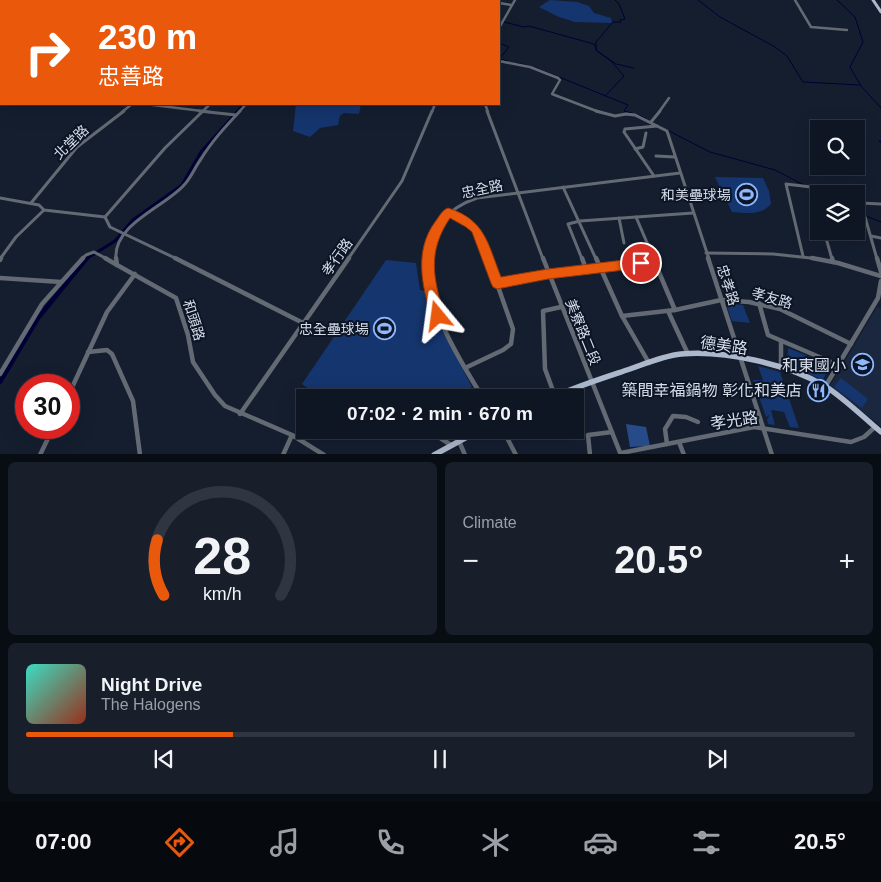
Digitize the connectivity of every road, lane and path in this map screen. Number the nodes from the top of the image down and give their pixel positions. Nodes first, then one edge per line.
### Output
1 (514, 0) edge
2 (795, 0) edge
3 (874, 0) edge
4 (500, 3) edge
5 (511, 5) junction
6 (881, 8) edge
7 (881, 12) edge
8 (500, 26) edge
9 (847, 30) dead end
10 (500, 61) edge
11 (669, 98) dead end
12 (131, 105) edge
13 (153, 105) edge
14 (209, 105) edge
15 (245, 105) edge
16 (435, 105) edge
17 (485, 105) edge
18 (202, 111) junction
19 (236, 115) junction
20 (651, 122) junction
21 (659, 126) junction
22 (646, 133) dead end
23 (635, 149) junction
24 (656, 156) dead end
25 (675, 157) junction
26 (680, 173) junction
27 (654, 176) junction
28 (563, 187) junction
29 (810, 187) edge
30 (518, 193) junction
31 (0, 198) edge
32 (865, 202) edge
33 (31, 203) junction
34 (881, 204) edge
35 (44, 210) junction
36 (448, 212) junction
37 (692, 212) junction
38 (104, 217) junction
39 (636, 217) junction
40 (620, 218) junction
41 (865, 220) edge
42 (580, 221) junction
43 (126, 233) junction
44 (871, 236) junction
45 (881, 238) edge
46 (827, 240) edge
47 (624, 243) dead end
48 (706, 254) junction
49 (803, 256) junction
50 (0, 260) edge
51 (655, 262) junction
52 (833, 262) junction
53 (117, 264) junction
54 (600, 267) junction
55 (586, 269) junction
56 (134, 274) junction
57 (548, 274) junction
58 (881, 274) edge
59 (0, 278) edge
60 (881, 281) edge
61 (61, 282) junction
62 (497, 283) junction
63 (721, 300) junction
64 (759, 304) junction
65 (561, 307) junction
66 (675, 310) junction
67 (668, 311) junction
68 (622, 316) junction
69 (304, 323) junction
70 (781, 341) junction
71 (851, 344) junction
72 (88, 352) junction
73 (688, 354) junction
74 (740, 360) junction
75 (649, 363) junction
76 (838, 365) junction
77 (465, 368) junction
78 (781, 368) junction
79 (0, 374) edge
80 (78, 374) edge
81 (591, 382) junction
82 (825, 386) junction
83 (478, 389) edge
84 (551, 389) edge
85 (573, 389) edge
86 (240, 414) junction
87 (698, 422) dead end
88 (875, 426) junction
89 (763, 428) junction
90 (612, 432) junction
91 (881, 432) edge
92 (292, 436) junction
93 (48, 439) edge
94 (442, 439) edge
95 (463, 439) edge
96 (508, 439) edge
97 (459, 441) junction
98 (679, 442) junction
99 (666, 444) junction
100 (451, 445) junction
101 (40, 454) edge
102 (140, 454) edge
103 (283, 454) edge
104 (324, 454) edge
105 (434, 454) edge
106 (465, 454) edge
107 (516, 454) edge
108 (590, 454) edge
109 (621, 454) edge
110 (684, 454) edge
111 (772, 454) edge

1 - 5 street
2 - 9 street
3 - 6 main road
3 - 7 main road
4 - 5 street
5 - 8 street
10 - 20 street
11 - 20 street
12 - 33 street, 北堂路
13 - 18 street
14 - 18 street
15 - 19 street
16 - 69 street, 孝行路
17 - 30 street, 美寮路二段
18 - 19 street
18 - 38 street
19 - 43 street
20 - 21 street
21 - 23 street
21 - 25 street, 忠孝路
22 - 23 street
23 - 27 street
24 - 25 street
25 - 26 street, 忠孝路
26 - 27 street, 忠全路
26 - 37 street, 忠孝路
27 - 28 street, 忠全路
28 - 30 street, 忠全路
28 - 42 street
29 - 49 street
30 - 36 street, 忠全路
30 - 57 street, 美寮路二段
31 - 33 street
32 - 34 street
33 - 35 street
35 - 38 street
35 - 50 street
36 - 62 street
36 - 77 street, 忠全路
37 - 39 street
37 - 48 street, 忠孝路
38 - 43 street
39 - 40 street
39 - 51 street
40 - 42 street
40 - 47 street
41 - 44 street
42 - 54 street
42 - 55 street
43 - 53 street
43 - 69 street
44 - 45 street
44 - 58 street
46 - 52 street
48 - 49 street
48 - 63 street, 忠孝路
49 - 52 street
51 - 54 street
51 - 66 street
52 - 58 street
53 - 56 street, 和頭路
53 - 61 street, 和頭路
54 - 55 street
54 - 68 street
55 - 57 street
56 - 72 street
56 - 86 street, 和頭路
57 - 62 street
57 - 65 street, 美寮路二段
59 - 61 street
60 - 71 street
61 - 79 street
62 - 77 street
63 - 64 street, 孝友路
63 - 66 street, 孝友路
63 - 74 street, 忠孝路
64 - 70 street
64 - 71 street, 孝友路
65 - 81 street, 美寮路二段
65 - 84 street
66 - 67 street, 孝友路
67 - 68 street, 孝友路
67 - 73 street
68 - 75 street
69 - 86 street, 孝行路
70 - 76 street
70 - 78 street
71 - 76 street
72 - 80 street
72 - 102 street
73 - 74 main road, 德美路
73 - 75 main road, 德美路
74 - 78 main road, 德美路
74 - 89 street, 忠孝路
75 - 81 main road, 德美路
76 - 82 street
77 - 83 street, 忠全路
78 - 82 main road, 德美路
81 - 85 main road, 德美路
81 - 90 street, 美寮路二段
82 - 88 main road, 德美路
86 - 92 street, 和頭路
87 - 99 street
88 - 89 street, 孝光路
88 - 91 main road, 德美路
89 - 98 street, 孝光路
89 - 111 street, 忠孝路
90 - 108 street
90 - 109 street, 美寮路二段
92 - 103 street
92 - 104 street, 和頭路
93 - 101 street
94 - 100 street
95 - 97 main road
96 - 107 street
97 - 100 main road
97 - 106 street
98 - 99 street, 孝光路
98 - 110 street
99 - 109 street, 孝光路
100 - 105 main road

